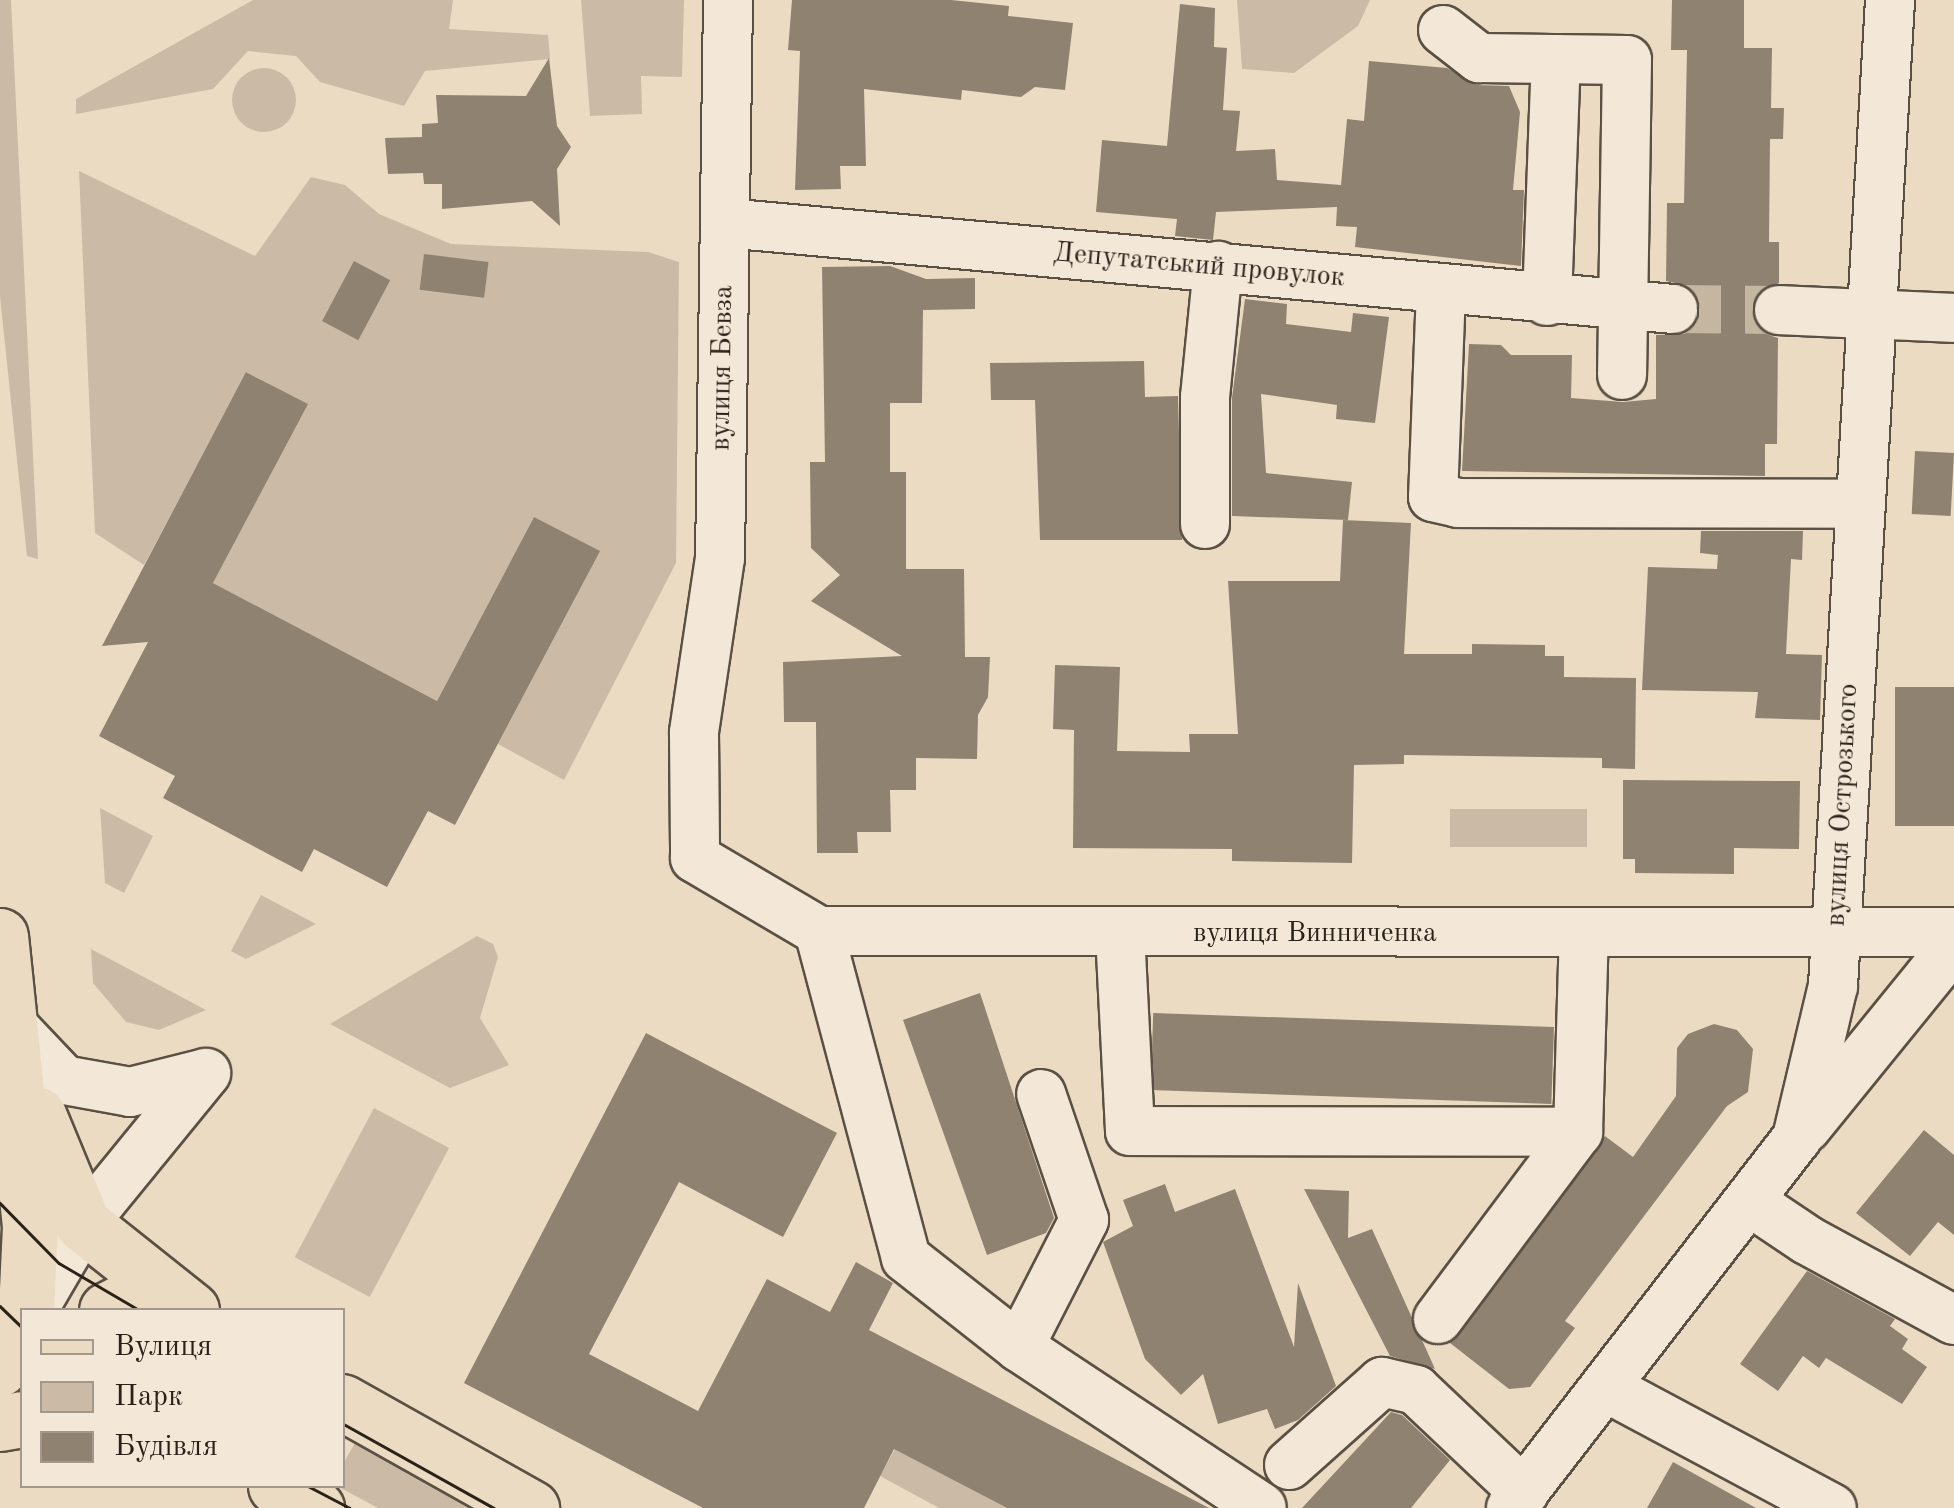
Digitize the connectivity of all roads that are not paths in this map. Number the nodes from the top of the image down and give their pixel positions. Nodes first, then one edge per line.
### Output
1 (728, 0) edge
2 (1890, 0) edge
3 (1443, 30) dead end
4 (1556, 59) junction
5 (725, 223) junction
6 (1218, 266) junction
7 (1441, 290) junction
8 (1547, 300) junction
9 (1622, 308) junction
10 (1673, 309) tunnel mouth
11 (1778, 310) tunnel mouth
12 (1870, 312) junction
13 (1954, 318) edge
14 (1622, 375) dead end
15 (1859, 504) junction
16 (1204, 524) dead end
17 (695, 858) joint
18 (820, 931) junction
19 (1954, 932) edge
20 (1120, 933) junction
21 (1835, 933) junction
22 (1584, 935) junction
23 (1954, 946) edge
24 (1, 950) edge
25 (8, 1021) junction
26 (1041, 1094) dead end
27 (1578, 1132) junction
28 (1797, 1138) junction
29 (1748, 1201) junction
30 (36, 1232) edge
31 (23, 1308) edge
32 (111, 1308) edge
33 (160, 1308) edge
34 (177, 1308) edge
35 (187, 1308) edge
36 (1438, 1319) dead end
37 (1954, 1320) edge
38 (18, 1336) edge
39 (1019, 1346) junction
40 (1605, 1387) junction
41 (0, 1390) edge
42 (345, 1404) edge
43 (1288, 1464) dead end
44 (280, 1488) edge
45 (1517, 1500) edge
46 (316, 1508) edge
47 (530, 1508) edge
48 (1262, 1508) edge
49 (1832, 1508) edge

1 - 5 street, вулиця Бевза
2 - 12 street, вулиця Острозького
3 - 4 street
4 - 8 street
4 - 9 street
5 - 6 street, Депутатський провулок
5 - 17 street, вулиця Бевза
6 - 7 street, Депутатський провулок
6 - 16 street
7 - 8 street, Депутатський провулок
7 - 15 street
8 - 9 street, Депутатський провулок
9 - 10 street, Депутатський провулок
9 - 14 street
11 - 12 street
12 - 13 street
12 - 15 street, вулиця Острозького
15 - 21 street, вулиця Острозького
17 - 18 street, вулиця Винниченка
18 - 20 street, вулиця Винниченка
18 - 39 street
19 - 21 street, вулиця Винниченка
20 - 22 street, вулиця Винниченка
20 - 27 street
21 - 22 street, вулиця Винниченка
21 - 28 street, вулиця Острозького
22 - 27 street
23 - 28 street
24 - 25 main road
25 - 30 main road
25 - 30 street
26 - 39 street
27 - 36 street
28 - 29 street, вулиця Острозького
29 - 37 street
29 - 40 street, вулиця Острозького
30 - 31 main road
30 - 34 main road
30 - 35 main road
32 - 33 main road
38 - 41 main road
39 - 48 street
40 - 45 street, вулиця Острозького
40 - 49 street
42 - 47 main road
43 - 45 street
44 - 46 main road

